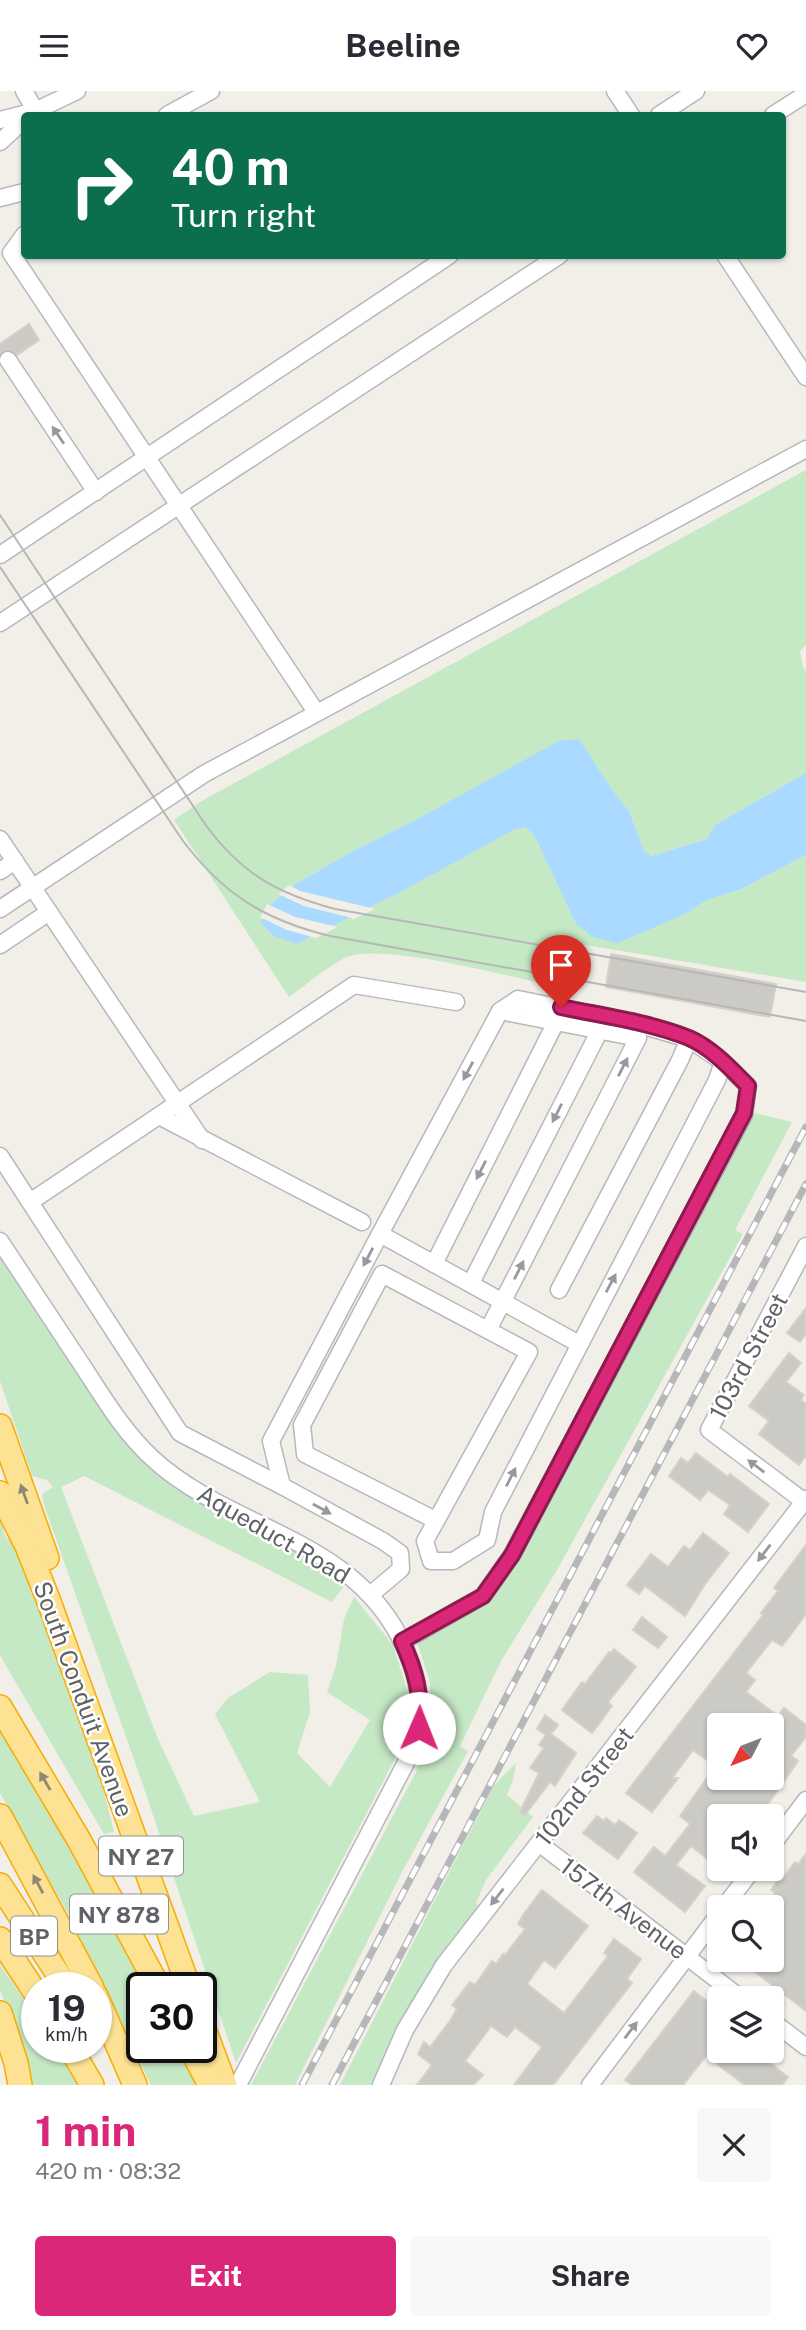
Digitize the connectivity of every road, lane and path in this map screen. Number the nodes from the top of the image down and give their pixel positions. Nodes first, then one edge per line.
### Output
1 (23, 91) edge
2 (77, 91) edge
3 (212, 91) edge
4 (615, 91) edge
5 (696, 91) edge
6 (806, 94) edge
7 (31, 112) edge
8 (39, 112) edge
9 (172, 112) edge
10 (629, 112) edge
11 (664, 112) edge
12 (778, 112) edge
13 (21, 117) edge
14 (0, 120) edge
15 (21, 125) edge
16 (0, 142) edge
17 (21, 193) edge
18 (0, 198) edge
19 (21, 239) edge
20 (444, 259) edge
21 (554, 259) edge
22 (728, 259) edge
23 (8, 361) tunnel mouth
24 (806, 377) edge
25 (806, 449) edge
26 (147, 457) junction
27 (96, 492) junction
28 (179, 505) junction
29 (0, 555) edge
30 (0, 623) edge
31 (316, 712) junction
32 (0, 839) edge
33 (15, 861) junction
34 (0, 871) edge
35 (32, 887) junction
36 (0, 909) edge
37 (48, 912) junction
38 (0, 945) edge
39 (456, 1002) dead end
40 (500, 1011) junction
41 (556, 1022) junction
42 (600, 1030) junction
43 (690, 1039) junction
44 (723, 1062) junction
45 (178, 1104) junction
46 (159, 1116) junction
47 (202, 1140) junction
48 (0, 1156) edge
49 (30, 1202) junction
50 (362, 1222) dead end
51 (380, 1234) junction
52 (0, 1241) edge
53 (806, 1246) edge
54 (434, 1263) junction
55 (471, 1283) junction
56 (559, 1290) dead end
57 (503, 1301) junction
58 (488, 1330) junction
59 (579, 1343) junction
60 (0, 1426) edge
61 (282, 1486) junction
62 (0, 1493) edge
63 (805, 1501) edge
64 (435, 1520) junction
65 (487, 1540) junction
66 (429, 1555) junction
67 (512, 1555) junction
68 (400, 1560) junction
69 (370, 1595) junction
70 (402, 1641) junction
71 (0, 1706) edge
72 (92, 1723) junction
73 (806, 1800) edge
74 (0, 1815) edge
75 (784, 1829) edge
76 (540, 1844) junction
77 (744, 1881) edge
78 (0, 1885) edge
79 (733, 1895) edge
80 (707, 1930) edge
81 (0, 1939) edge
82 (687, 1957) junction
83 (22, 1972) edge
84 (57, 1972) edge
85 (83, 1972) edge
86 (150, 1972) edge
87 (183, 1972) edge
88 (725, 1986) edge
89 (0, 2013) edge
90 (784, 2030) edge
91 (112, 2033) edge
92 (806, 2047) edge
93 (112, 2059) edge
94 (79, 2063) edge
95 (198, 2063) edge
96 (217, 2063) edge
97 (20, 2085) edge
98 (92, 2085) edge
99 (128, 2085) edge
100 (135, 2085) edge
101 (210, 2085) edge
102 (225, 2085) edge
103 (237, 2085) edge
104 (381, 2085) edge
105 (590, 2085) edge

1 - 7 street
2 - 8 street
3 - 9 street
4 - 10 street
5 - 11 street
6 - 12 street
13 - 14 street
15 - 16 street
17 - 18 street
19 - 26 street
20 - 26 street
21 - 28 street
22 - 24 street
27 -> 23 street
25 - 31 street
26 - 27 street
26 - 28 street
27 - 29 street
28 - 30 street
28 - 31 street
31 - 35 street
32 - 33 street
33 - 34 street
33 - 35 street
35 - 36 street
35 - 37 street
37 - 38 street
37 - 45 street
39 - 45 street
40 - 41 street
40 - 43 street
40 -> 51 street
41 - 42 street
41 -> 54 street
42 -> 55 street
57 -> 42 street
43 - 44 street
43 - 56 street
59 -> 44 street
44 - 67 street
45 - 46 street
45 - 47 street
46 - 47 street
46 - 49 street
47 - 50 street
48 - 49 street
49 - 61 street
51 - 54 street
51 -> 61 street
52 - 69 street, Aqueduct Road
63 -> 53 street, 103rd Street
54 - 55 street
55 - 57 street
57 - 58 street
57 - 59 street
58 - 64 street
58 - 64 street
65 -> 59 street
72 -> 60 highway
61 -> 68 street
62 - 72 highway, South Conduit Avenue / NY 27
63 -> 76 street, 102nd Street
64 - 66 street
65 - 66 street
65 - 67 street
66 - 68 street
67 - 70 street
68 - 69 street
69 - 70 street, Aqueduct Road
70 - 103 street, Aqueduct Road
86 -> 71 highway, NY 878
72 - 87 highway, South Conduit Avenue / NY 27
73 - 75 street
85 -> 74 highway
76 - 82 street, 157th Avenue
76 -> 104 street, 102nd Street
77 - 79 street
78 - 84 highway, BP
80 - 82 street
81 - 83 highway, BP
82 - 88 street, 157th Avenue
105 -> 82 street
89 - 97 highway
90 - 92 street
91 - 100 highway
93 - 99 highway
94 - 98 highway
95 - 101 highway
96 - 102 highway

